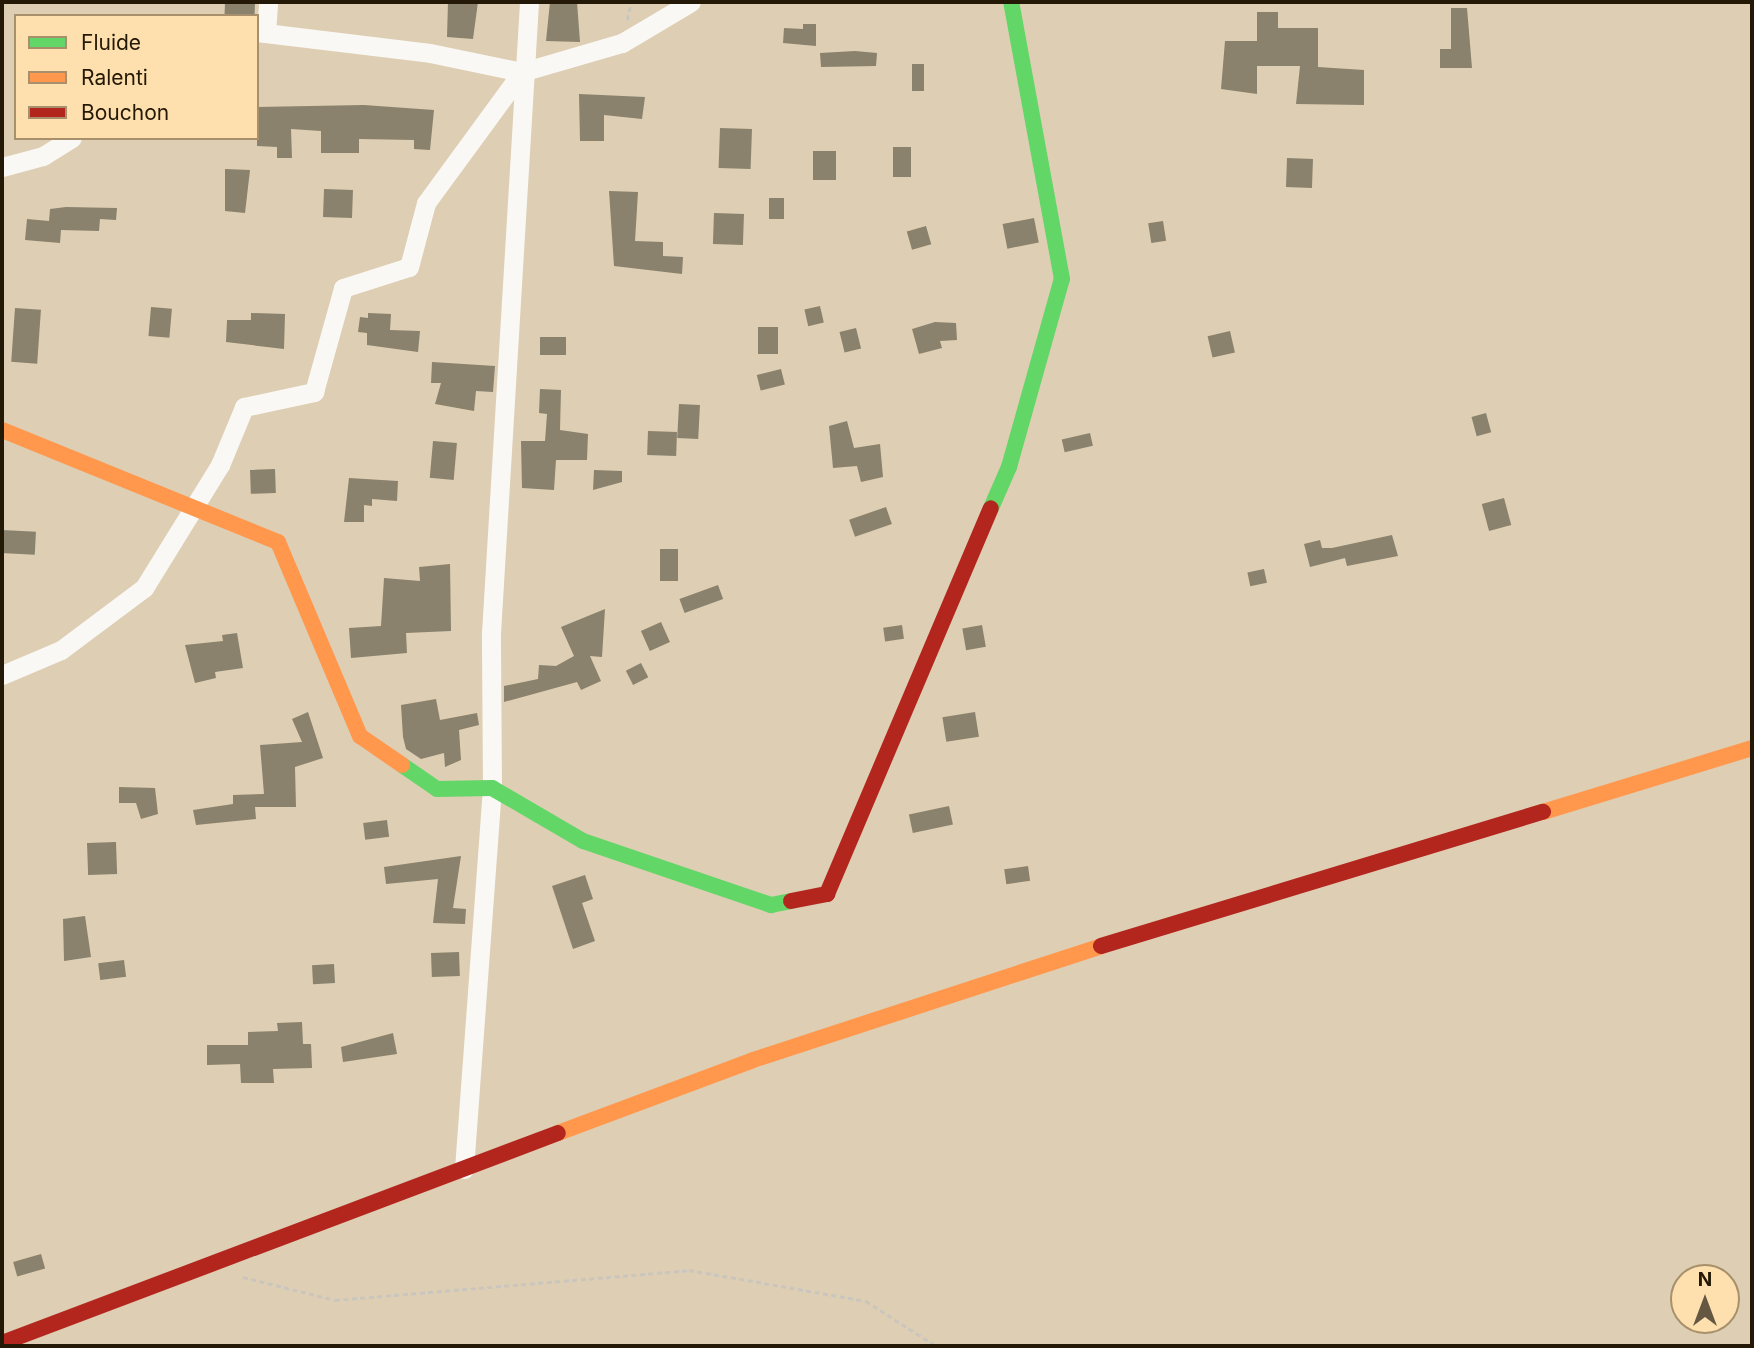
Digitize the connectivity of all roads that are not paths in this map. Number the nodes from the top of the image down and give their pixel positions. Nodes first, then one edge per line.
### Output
1 (268, 2) edge
2 (529, 2) edge
3 (691, 2) edge
4 (1011, 2) edge
5 (262, 32) edge
6 (522, 72) junction
7 (69, 140) edge
8 (2, 167) edge
9 (2, 430) edge
10 (197, 507) junction
11 (2, 675) edge
12 (1752, 748) edge
13 (492, 788) junction
14 (464, 1169) junction
15 (2, 1343) edge

1 - 5 street
2 - 6 street
3 - 6 street
4 - 13 street
5 - 6 street
6 - 10 street
6 - 13 street
7 - 8 street
9 - 10 street
10 - 11 street
10 - 13 street
12 - 14 street
13 - 14 street
14 - 15 street

